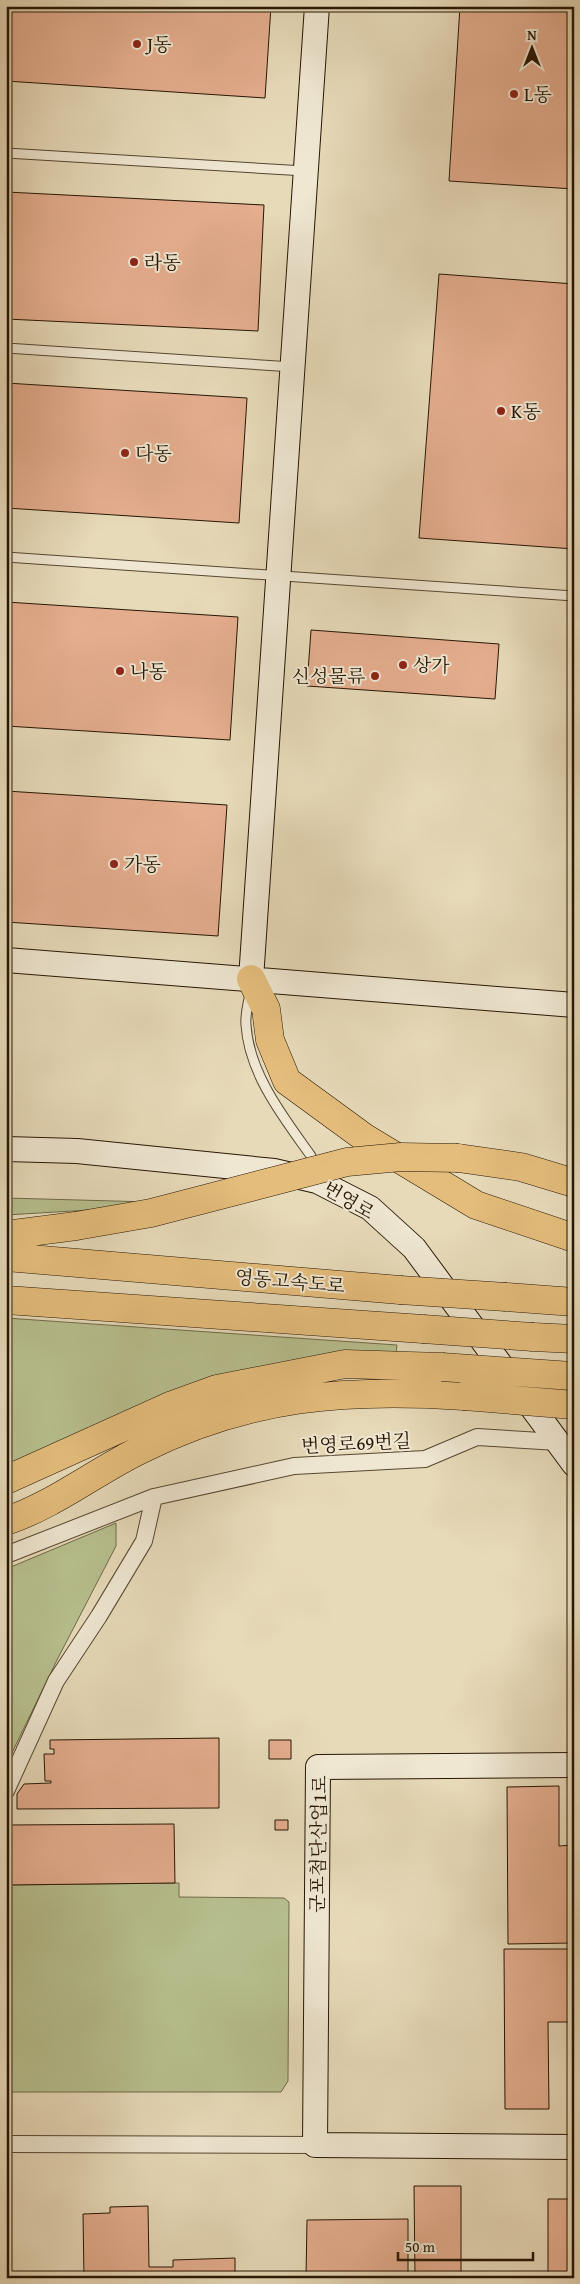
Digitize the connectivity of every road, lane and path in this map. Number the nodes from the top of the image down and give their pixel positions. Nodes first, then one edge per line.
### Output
1 (317, 6) edge
2 (6, 153) edge
3 (306, 171) junction
4 (6, 348) edge
5 (292, 367) junction
6 (6, 557) edge
7 (278, 576) junction
8 (574, 596) edge
9 (6, 960) edge
10 (252, 979) junction
11 (574, 1005) edge
12 (6, 1149) edge
13 (317, 1181) junction
14 (574, 1183) edge
15 (6, 1235) edge
16 (574, 1238) edge
17 (6, 1257) edge
18 (6, 1300) edge
19 (574, 1302) edge
20 (574, 1339) edge
21 (573, 1376) edge
22 (574, 1405) edge
23 (558, 1442) junction
24 (574, 1464) edge
25 (6, 1480) edge
26 (154, 1497) junction
27 (6, 1521) edge
28 (6, 1555) edge
29 (574, 1765) edge
30 (6, 1791) edge
31 (6, 2144) edge
32 (315, 2145) junction
33 (574, 2147) edge

1 - 3 street
2 - 3 lane
3 - 5 street
4 - 5 lane
5 - 7 street
6 - 7 lane
7 - 8 lane
7 - 10 street
9 - 10 street
10 - 11 street
10 - 13 lane
10 - 16 highway
12 - 13 street, 번영로
13 - 23 street, 번영로
14 - 15 highway, bridge
17 - 19 highway, 영동고속도로, bridge
18 - 20 highway, 영동고속도로, bridge
21 - 25 highway, bridge
22 - 27 highway, bridge
23 - 24 street, 번영로
23 - 26 street, 번영로69번길
26 - 28 street, 번영로69번길
26 - 30 street
29 - 32 street, 군포첨단산업1로
31 - 32 street
32 - 33 street

